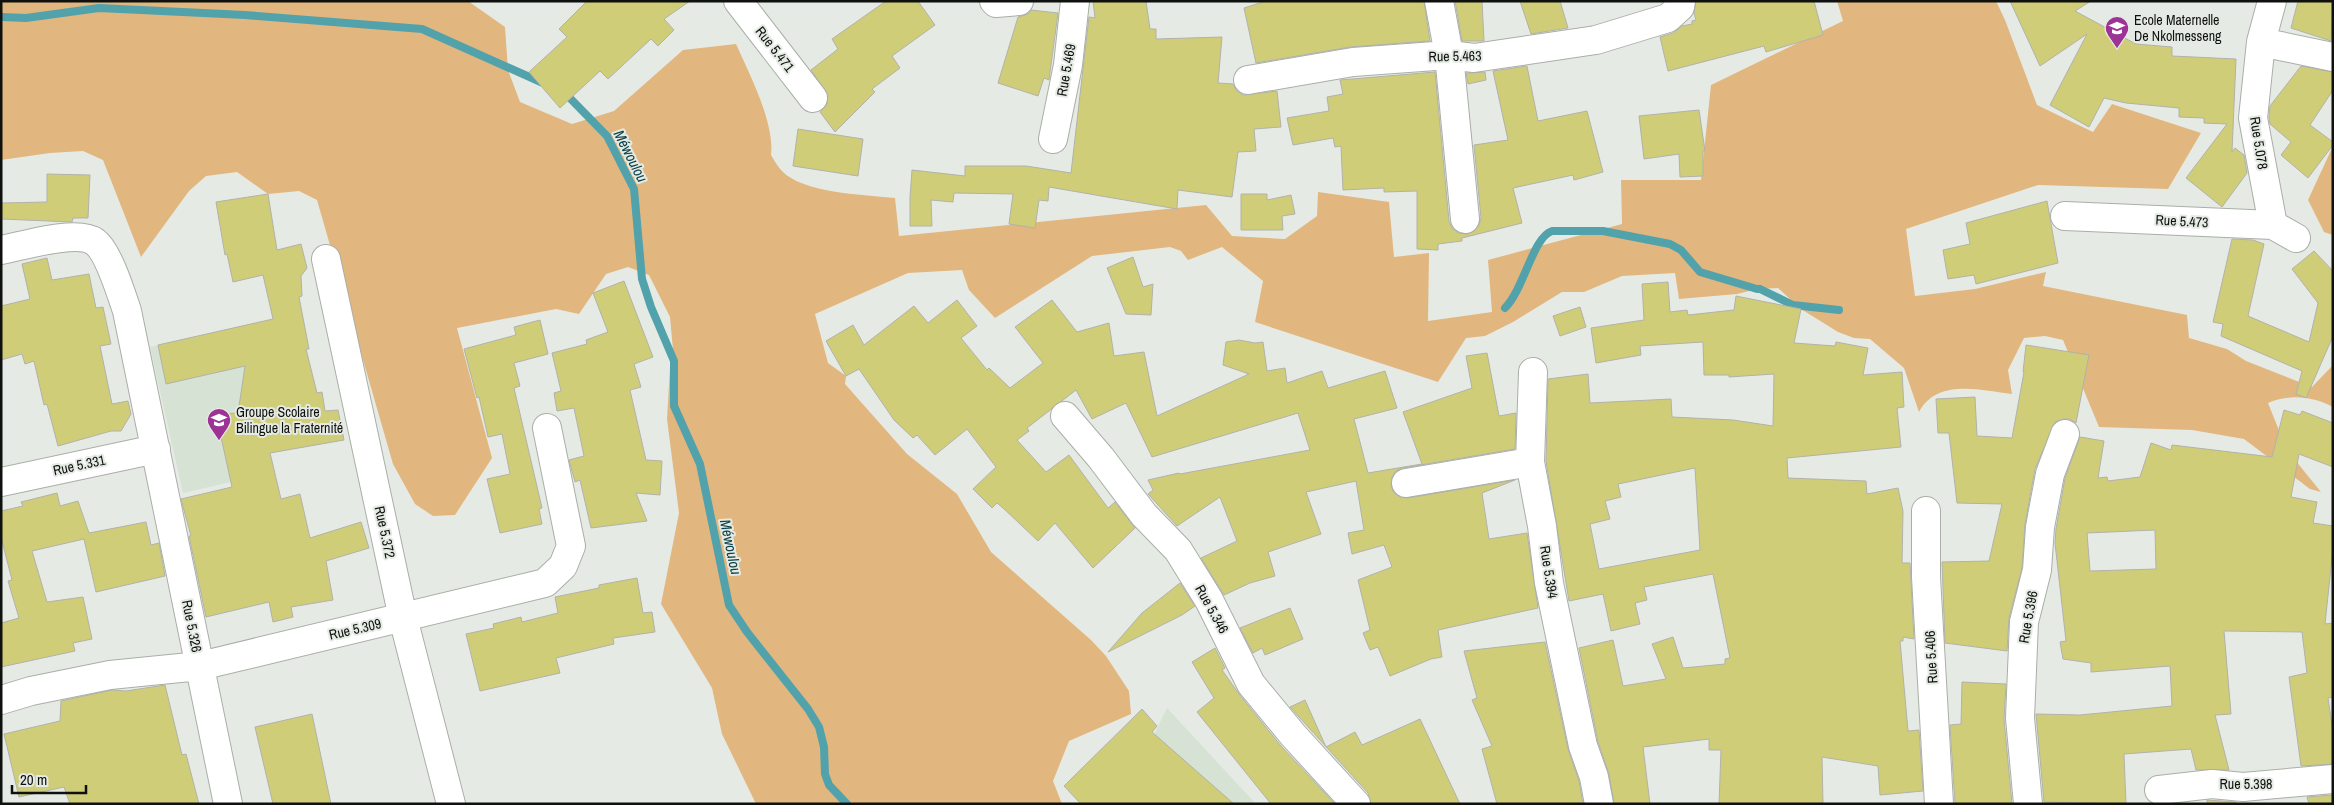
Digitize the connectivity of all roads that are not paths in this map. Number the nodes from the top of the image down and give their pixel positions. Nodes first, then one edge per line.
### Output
1 (738, 1) edge
2 (994, 1) edge
3 (1019, 1) edge
4 (1075, 1) edge
5 (1438, 1) edge
6 (1680, 1) edge
7 (2272, 1) edge
8 (2261, 42) junction
9 (1449, 54) junction
10 (2333, 57) edge
11 (1248, 80) dead end
12 (813, 98) dead end
13 (1053, 139) dead end
14 (2065, 216) dead end
15 (1465, 219) dead end
16 (2284, 231) joint
17 (1, 250) edge
18 (326, 258) dead end
19 (1533, 372) dead end
20 (1064, 416) dead end
21 (547, 428) dead end
22 (2064, 434) dead end
23 (156, 449) junction
24 (1530, 462) junction
25 (1, 482) edge
26 (1406, 483) dead end
27 (1926, 511) dead end
28 (403, 618) junction
29 (200, 666) junction
30 (1, 700) edge
31 (2333, 779) edge
32 (2159, 790) dead end
33 (228, 804) edge
34 (451, 804) edge
35 (1356, 804) edge
36 (1600, 804) edge
37 (1939, 804) edge
38 (2028, 804) edge

1 - 12 street, Rue 5.471
2 - 3 street
4 - 13 street, Rue 5.469
5 - 9 street
6 - 9 street, Rue 5.463
7 - 8 street, Rue 5.078
8 - 10 street
8 - 16 street, Rue 5.078
9 - 11 street, Rue 5.463
9 - 15 street
14 - 16 street, Rue 5.473
17 - 23 street, Rue 5.326
18 - 28 street, Rue 5.372
19 - 24 street, Rue 5.394
20 - 35 street, Rue 5.346
21 - 28 street, Rue 5.309
22 - 38 street, Rue 5.396
23 - 25 street, Rue 5.331
23 - 29 street, Rue 5.326
24 - 26 street
24 - 36 street, Rue 5.394
27 - 37 street, Rue 5.406
28 - 29 street, Rue 5.309
28 - 34 street, Rue 5.372
29 - 30 street, Rue 5.309
29 - 33 street, Rue 5.326
31 - 32 street, Rue 5.398

